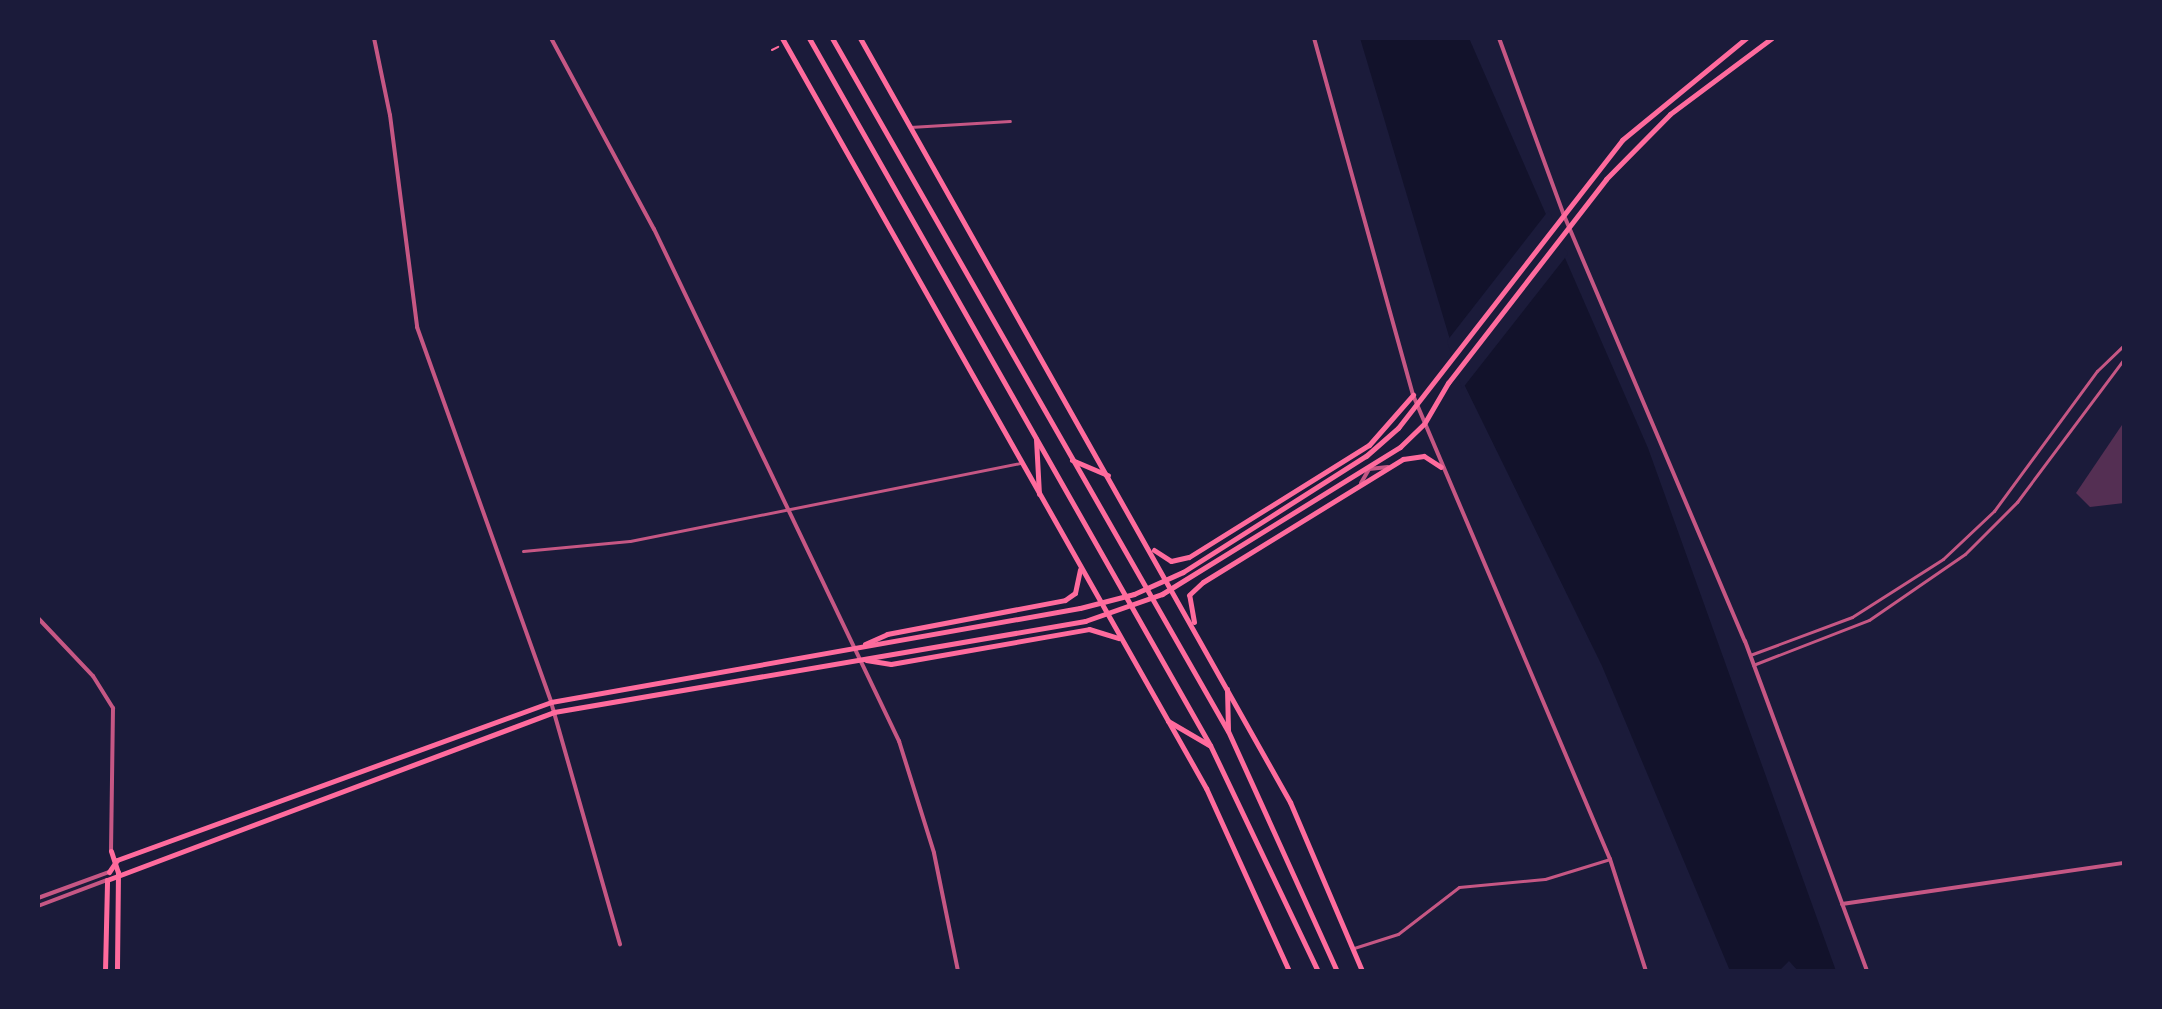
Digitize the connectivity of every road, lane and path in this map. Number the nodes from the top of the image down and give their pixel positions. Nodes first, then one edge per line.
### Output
1 (374, 38) edge
2 (551, 38) edge
3 (782, 38) edge
4 (809, 38) edge
5 (832, 38) edge
6 (860, 38) edge
7 (1314, 38) edge
8 (1499, 38) edge
9 (1746, 38) edge
10 (1772, 38) edge
11 (1010, 121) dead end
12 (910, 127) junction
13 (1563, 213) junction
14 (1568, 226) junction
15 (2124, 345) edge
16 (2124, 359) edge
17 (1413, 395) junction
18 (1417, 404) junction
19 (1424, 424) junction
20 (1036, 438) junction
21 (1071, 460) junction
22 (1022, 463) junction
23 (1390, 466) junction
24 (1441, 467) junction
25 (1369, 469) junction
26 (1108, 475) junction
27 (1360, 485) junction
28 (1039, 494) junction
29 (790, 511) junction
30 (1145, 540) junction
31 (523, 551) dead end
32 (1080, 565) junction
33 (38, 618) edge
34 (1198, 635) junction
35 (1123, 641) junction
36 (856, 649) junction
37 (1750, 655) junction
38 (861, 659) junction
39 (1753, 665) junction
40 (1227, 689) junction
41 (551, 702) junction
42 (554, 712) junction
43 (1168, 721) junction
44 (1228, 731) junction
45 (1210, 745) junction
46 (111, 851) junction
47 (1610, 859) junction
48 (117, 860) junction
49 (2124, 863) edge
50 (109, 872) junction
51 (118, 872) junction
52 (107, 880) junction
53 (38, 898) edge
54 (1842, 904) junction
55 (38, 906) edge
56 (620, 944) dead end
57 (1354, 948) junction
58 (105, 971) edge
59 (117, 971) edge
60 (958, 971) edge
61 (1289, 971) edge
62 (1318, 971) edge
63 (1337, 971) edge
64 (1362, 971) edge
65 (1646, 971) edge
66 (1867, 971) edge

1 - 41 street
2 - 29 street
3 - 22 main road
4 - 20 main road
5 - 21 main road
6 - 12 main road
7 - 17 street
8 - 13 street
9 - 13 main road
10 - 14 main road
11 - 12 street
12 - 26 main road
13 - 14 street
13 - 18 main road
14 - 19 main road
14 - 37 street
15 - 37 street
16 - 39 street
17 - 18 street
17 - 30 main road
18 - 19 street
18 - 36 main road
19 - 24 street
19 - 25 main road
20 - 28 main road
20 - 45 main road
21 - 26 main road
21 - 44 main road
22 - 28 main road
22 - 29 street
23 - 24 main road
23 - 25 street
23 - 27 main road
24 - 47 street
25 - 27 street
25 - 38 main road
26 - 30 main road
27 - 34 main road
28 - 32 main road
29 - 31 street
29 - 36 street
30 - 34 main road
32 - 35 main road
32 - 36 main road
33 - 46 street
34 - 40 main road
35 - 38 main road
35 - 43 main road
36 - 38 street
36 - 41 main road
37 - 39 street
38 - 42 main road
38 - 60 street
39 - 54 street
40 - 44 main road
40 - 57 main road
41 - 42 street
41 - 48 main road
42 - 51 main road
42 - 56 street
43 - 45 main road
43 - 61 main road
44 - 63 main road
45 - 62 main road
46 - 48 main road
46 - 50 main road
47 - 57 street
47 - 65 street
48 - 50 main road
48 - 51 main road
49 - 54 street
50 - 52 main road
50 - 53 street
51 - 52 main road
51 - 59 main road
52 - 55 street
52 - 58 main road
54 - 66 street
57 - 64 main road

